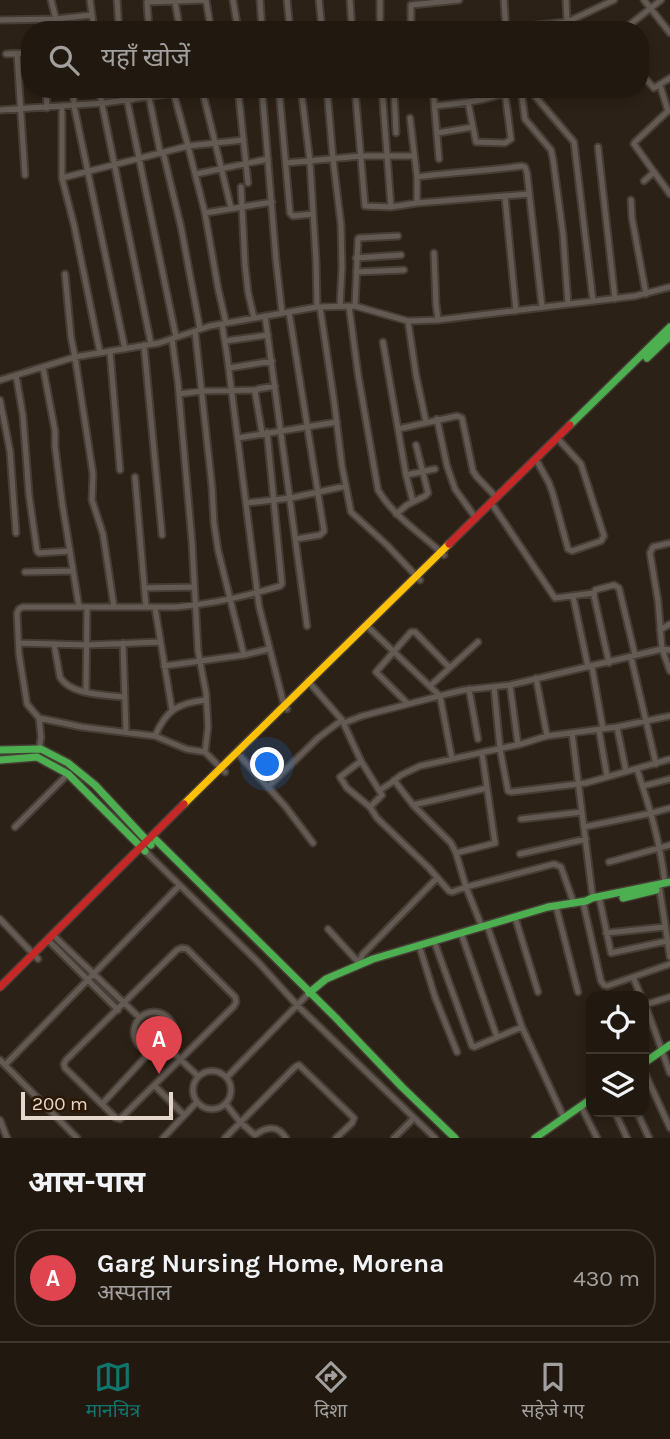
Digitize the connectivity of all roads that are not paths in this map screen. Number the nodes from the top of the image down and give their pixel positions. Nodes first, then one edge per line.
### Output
1 (51, 0) edge
2 (90, 0) edge
3 (117, 0) edge
4 (206, 0) edge
5 (233, 0) edge
6 (260, 0) edge
7 (287, 0) edge
8 (319, 0) edge
9 (350, 0) edge
10 (380, 0) edge
11 (452, 0) edge
12 (459, 0) edge
13 (504, 0) edge
14 (566, 0) edge
15 (614, 0) edge
16 (645, 0) edge
17 (661, 0) edge
18 (147, 1) edge
19 (175, 2) junction
20 (411, 2) edge
21 (650, 8) junction
22 (92, 15) junction
23 (56, 19) junction
24 (0, 20) edge
25 (93, 21) edge
26 (119, 21) edge
27 (148, 21) edge
28 (178, 21) edge
29 (210, 21) edge
30 (237, 21) edge
31 (261, 21) edge
32 (289, 21) edge
33 (321, 21) edge
34 (351, 21) edge
35 (380, 21) edge
36 (411, 21) edge
37 (505, 21) edge
38 (567, 21) edge
39 (576, 21) edge
40 (634, 21) edge
41 (670, 33) edge
42 (6, 54) dead end
43 (17, 54) junction
44 (21, 54) edge
45 (670, 78) edge
46 (649, 83) edge
47 (660, 85) junction
48 (46, 98) edge
49 (74, 98) edge
50 (100, 98) edge
51 (142, 98) edge
52 (149, 98) edge
53 (175, 98) edge
54 (205, 98) edge
55 (239, 98) edge
56 (263, 98) edge
57 (280, 98) edge
58 (302, 98) edge
59 (328, 98) edge
60 (356, 98) edge
61 (383, 98) edge
62 (394, 98) edge
63 (434, 98) edge
64 (484, 98) edge
65 (506, 98) edge
66 (522, 98) edge
67 (537, 98) edge
68 (129, 100) junction
69 (468, 102) junction
70 (101, 103) junction
71 (74, 106) junction
72 (435, 106) junction
73 (62, 107) junction
74 (47, 108) junction
75 (0, 110) edge
76 (22, 110) junction
77 (410, 118) dead end
78 (473, 127) junction
79 (396, 132) dead end
80 (437, 133) junction
81 (243, 140) junction
82 (215, 142) junction
83 (188, 146) junction
84 (598, 147) dead end
85 (161, 152) junction
86 (386, 155) junction
87 (361, 156) junction
88 (414, 156) junction
89 (138, 158) junction
90 (268, 159) junction
91 (333, 159) junction
92 (439, 159) dead end
93 (310, 162) junction
94 (245, 163) junction
95 (286, 163) junction
96 (114, 165) junction
97 (222, 168) junction
98 (88, 172) junction
99 (654, 172) junction
100 (196, 174) junction
101 (25, 175) dead end
102 (417, 177) junction
103 (62, 178) junction
104 (644, 181) dead end
105 (248, 183) dead end
106 (241, 187) dead end
107 (530, 194) junction
108 (670, 194) edge
109 (505, 197) junction
110 (631, 200) dead end
111 (272, 202) junction
112 (417, 203) junction
113 (243, 206) junction
114 (391, 206) junction
115 (231, 208) junction
116 (205, 213) junction
117 (313, 214) junction
118 (397, 236) dead end
119 (434, 253) dead end
120 (401, 254) dead end
121 (356, 258) junction
122 (404, 270) dead end
123 (356, 272) junction
124 (65, 274) dead end
125 (670, 287) edge
126 (646, 294) junction
127 (615, 299) junction
128 (593, 301) junction
129 (568, 304) junction
130 (340, 306) junction
131 (352, 306) junction
132 (318, 307) junction
133 (542, 307) junction
134 (516, 311) junction
135 (286, 313) junction
136 (265, 316) junction
137 (254, 318) junction
138 (438, 320) junction
139 (408, 321) junction
140 (224, 324) junction
141 (670, 327) edge
142 (198, 330) junction
143 (268, 335) junction
144 (670, 337) edge
145 (174, 338) junction
146 (225, 341) junction
147 (383, 342) dead end
148 (147, 345) junction
149 (125, 349) junction
150 (110, 351) junction
151 (100, 353) junction
152 (75, 357) junction
153 (272, 361) junction
154 (43, 367) junction
155 (229, 368) junction
156 (16, 375) junction
157 (0, 380) edge
158 (275, 386) junction
159 (231, 390) junction
160 (256, 390) junction
161 (202, 391) junction
162 (179, 394) junction
163 (0, 400) edge
164 (436, 419) junction
165 (337, 422) junction
166 (426, 422) junction
167 (307, 426) junction
168 (398, 429) junction
169 (281, 430) junction
170 (265, 433) junction
171 (237, 438) junction
172 (560, 441) junction
173 (416, 445) dead end
174 (538, 463) junction
175 (435, 469) dead end
176 (120, 470) dead end
177 (422, 472) junction
178 (406, 475) junction
179 (135, 477) dead end
180 (346, 486) junction
181 (317, 492) junction
182 (496, 497) junction
183 (291, 498) junction
184 (275, 499) junction
185 (413, 502) junction
186 (246, 503) junction
187 (494, 507) junction
188 (396, 514) junction
189 (475, 517) junction
190 (16, 533) dead end
191 (162, 535) dead end
192 (296, 539) junction
193 (670, 543) edge
194 (70, 551) junction
195 (443, 554) junction
196 (73, 571) junction
197 (25, 572) dead end
198 (418, 578) junction
199 (194, 587) junction
200 (144, 588) junction
201 (257, 593) junction
202 (594, 593) junction
203 (573, 596) junction
204 (230, 598) junction
205 (195, 606) junction
206 (83, 607) junction
207 (114, 607) junction
208 (146, 607) junction
209 (155, 608) junction
210 (670, 624) edge
211 (307, 626) dead end
212 (368, 627) junction
213 (660, 630) junction
214 (160, 642) junction
215 (478, 642) dead end
216 (19, 643) junction
217 (122, 643) junction
218 (54, 644) junction
219 (86, 645) junction
220 (270, 649) junction
221 (662, 649) junction
222 (670, 650) edge
223 (394, 652) junction
224 (244, 655) junction
225 (633, 656) junction
226 (200, 661) junction
227 (609, 663) junction
228 (164, 666) junction
229 (450, 667) junction
230 (590, 667) junction
231 (670, 671) edge
232 (536, 678) junction
233 (310, 683) junction
234 (510, 685) junction
235 (430, 686) junction
236 (494, 687) junction
237 (469, 690) junction
238 (86, 692) junction
239 (440, 696) junction
240 (125, 697) junction
241 (206, 699) junction
242 (408, 704) junction
243 (286, 707) junction
244 (172, 710) junction
245 (670, 716) edge
246 (39, 718) junction
247 (343, 722) junction
248 (646, 722) junction
249 (617, 727) junction
250 (601, 730) junction
251 (126, 732) junction
252 (572, 733) junction
253 (155, 736) junction
254 (547, 736) junction
255 (478, 739) dead end
256 (518, 745) junction
257 (500, 749) junction
258 (0, 750) edge
259 (205, 752) junction
260 (38, 753) junction
261 (482, 754) junction
262 (240, 756) junction
263 (452, 759) junction
264 (670, 759) edge
265 (0, 760) edge
266 (361, 761) junction
267 (656, 764) junction
268 (637, 769) junction
269 (223, 770) junction
270 (626, 771) junction
271 (68, 774) junction
272 (607, 776) junction
273 (670, 779) edge
274 (394, 780) junction
275 (579, 784) junction
276 (269, 786) junction
277 (643, 786) junction
278 (487, 788) junction
279 (380, 790) junction
280 (413, 805) junction
281 (370, 807) junction
282 (670, 808) edge
283 (582, 812) junction
284 (652, 813) junction
285 (521, 819) dead end
286 (15, 827) dead end
287 (584, 827) junction
288 (586, 839) junction
289 (313, 843) dead end
290 (148, 845) junction
291 (670, 845) edge
292 (661, 848) junction
293 (456, 853) junction
294 (520, 854) dead end
295 (609, 862) dead end
296 (437, 878) junction
297 (665, 885) edge
298 (179, 886) junction
299 (466, 887) junction
300 (591, 901) junction
301 (574, 904) junction
302 (556, 906) junction
303 (667, 916) edge
304 (515, 917) junction
305 (0, 919) edge
306 (485, 926) junction
307 (665, 927) junction
308 (328, 929) dead end
309 (461, 933) junction
310 (606, 933) junction
311 (52, 939) junction
312 (434, 940) junction
313 (667, 941) junction
314 (419, 945) junction
315 (36, 956) junction
316 (670, 957) edge
317 (358, 964) junction
318 (670, 964) edge
319 (91, 977) junction
320 (633, 977) junction
321 (0, 987) edge
322 (639, 991) edge
323 (538, 992) dead end
324 (578, 992) dead end
325 (309, 993) junction
326 (0, 995) edge
327 (670, 997) edge
328 (125, 1003) junction
329 (649, 1003) edge
330 (297, 1004) junction
331 (118, 1010) junction
332 (140, 1018) junction
333 (649, 1018) edge
334 (522, 1027) junction
335 (497, 1037) junction
336 (670, 1045) edge
337 (168, 1048) junction
338 (661, 1051) junction
339 (150, 1052) junction
340 (457, 1052) dead end
341 (649, 1059) edge
342 (0, 1060) edge
343 (180, 1061) junction
344 (5, 1065) junction
345 (670, 1073) edge
346 (195, 1074) junction
347 (227, 1077) junction
348 (649, 1082) edge
349 (155, 1086) junction
350 (197, 1102) junction
351 (586, 1102) edge
352 (102, 1104) junction
353 (226, 1104) junction
354 (581, 1106) junction
355 (184, 1115) junction
356 (617, 1117) edge
357 (639, 1117) edge
358 (414, 1118) junction
359 (564, 1118) junction
360 (0, 1120) edge
361 (240, 1122) junction
362 (670, 1128) edge
363 (428, 1132) junction
364 (255, 1136) edge
365 (7, 1138) edge
366 (77, 1138) edge
367 (163, 1138) edge
368 (225, 1138) edge
369 (285, 1138) edge
370 (336, 1138) edge
371 (394, 1138) edge
372 (422, 1138) edge
373 (435, 1138) edge
374 (455, 1138) edge
375 (535, 1138) edge
376 (597, 1138) edge
377 (627, 1138) edge
378 (649, 1138) edge

1 - 23 street
2 - 22 street
3 - 26 street
4 - 19 street
4 - 29 street
5 - 30 street
6 - 31 street
7 - 32 street
8 - 33 street
9 - 34 street
10 - 35 street
11 - 12 street
11 - 20 street
13 - 37 street
14 - 38 street
15 - 39 street
16 - 21 street
17 - 21 street
18 - 19 street
18 - 27 street
19 - 28 street
20 - 36 street
21 - 40 street
21 - 41 street
22 - 23 street
22 - 25 street
23 - 24 street
42 - 43 street
43 - 44 street
43 - 76 street
45 - 47 street
46 - 47 street
47 - 99 street
48 - 74 street
49 - 71 street
50 - 70 street
51 - 68 street
52 - 85 street
53 - 83 street
54 - 82 street
55 - 81 street
56 - 90 street
57 - 95 street
58 - 93 street
59 - 91 street
60 - 87 street
61 - 86 street
62 - 79 street
63 - 72 street
64 - 69 street
65 - 78 street
66 - 129 street
67 - 128 street
68 - 70 street
68 - 89 street
69 - 72 street
69 - 78 street
70 - 71 street
70 - 96 street
71 - 73 street
71 - 98 street
72 - 80 street
73 - 74 street
73 - 103 street
74 - 76 street
75 - 76 street
76 - 101 street
77 - 88 street
78 - 80 street
80 - 92 street
81 - 82 street
81 - 94 street
82 - 83 street
82 - 97 street
83 - 85 street
83 - 100 street
84 - 127 street
85 - 89 street
85 - 142 street
86 - 87 street
86 - 88 street
86 - 114 street
87 - 91 street
87 - 114 street
88 - 102 street
89 - 96 street
89 - 145 street
90 - 94 street
90 - 111 street
91 - 93 street
91 - 130 street
93 - 95 street
93 - 117 street
94 - 97 street
94 - 105 street
95 - 117 street
96 - 98 street
96 - 148 street
97 - 100 street
97 - 115 street
98 - 103 street
98 - 149 street
99 - 104 street
99 - 108 street
100 - 116 street
102 - 107 street
102 - 112 street
103 - 151 street
106 - 113 street
107 - 109 street
107 - 133 street
109 - 112 street
109 - 134 street
110 - 126 street
111 - 113 street
111 - 135 street
112 - 114 street
113 - 115 street
113 - 137 street
115 - 116 street
116 - 140 street
117 - 132 street
118 - 121 street
119 - 138 street
120 - 121 street
121 - 123 street
122 - 123 street
123 - 131 street
124 - 152 street
125 - 126 street
126 - 127 street
127 - 128 street
128 - 129 street
129 - 133 street
130 - 131 street
130 - 132 street
131 - 139 street
131 - 188 street
132 - 135 street
132 - 165 street
133 - 134 street
134 - 138 street
135 - 136 street
135 - 167 street
136 - 137 street
136 - 143 street
137 - 140 street
138 - 139 street
139 - 166 street
140 - 142 street
140 - 146 street
141 - 182 main road
142 - 145 street
142 - 161 street
143 - 146 street
143 - 153 street
144 - 172 main road
145 - 148 street
145 - 162 street
146 - 155 street
147 - 168 street
148 - 149 street
148 - 191 street
149 - 150 street
150 - 151 street
150 - 176 street
151 - 152 street
152 - 154 street
152 - 207 street
153 - 155 street
153 - 158 street
154 - 156 street
154 - 194 street
155 - 159 street
156 - 157 street
156 - 194 street
158 - 160 street
158 - 169 street
159 - 160 street
159 - 161 street
159 - 171 street
160 - 170 street
161 - 162 street
161 - 204 street
162 - 199 street
163 - 190 street
164 - 166 street
164 - 182 street
164 - 189 street
165 - 167 street
165 - 180 street
166 - 168 street
167 - 169 street
167 - 181 street
168 - 178 street
169 - 170 street
169 - 183 street
170 - 171 street
170 - 184 street
171 - 186 street
172 - 174 main road
172 - 174 street
173 - 177 street
174 - 187 main road
175 - 177 street
177 - 178 street
177 - 185 street
178 - 185 street
179 - 200 street
180 - 181 street
180 - 198 street
181 - 183 street
181 - 192 street
182 - 189 main road
183 - 184 street
183 - 192 street
184 - 186 street
184 - 201 street
185 - 188 street
186 - 201 street
187 - 195 main road
187 - 203 street
188 - 195 street
189 - 195 main road
192 - 211 street
193 - 213 street
194 - 196 street
195 - 198 main road
196 - 197 street
196 - 206 street
198 - 212 main road
199 - 200 street
199 - 205 street
200 - 208 street
201 - 204 street
201 - 220 street
202 - 203 street
202 - 225 street
202 - 227 street
203 - 230 street
204 - 205 street
204 - 224 street
205 - 209 street
205 - 226 street
206 - 207 street
206 - 216 street
206 - 219 street
207 - 208 street
208 - 209 street
209 - 214 street
210 - 213 street
212 - 223 street
212 - 233 main road
213 - 221 street
214 - 217 street
214 - 228 street
215 - 229 street
216 - 218 street
216 - 246 street
217 - 219 street
217 - 240 street
218 - 219 street
218 - 238 street
219 - 238 street
220 - 224 street
220 - 243 street
221 - 222 street
221 - 225 street
221 - 231 street
223 - 229 street
223 - 235 street
223 - 242 street
224 - 226 street
225 - 227 street
225 - 248 street
226 - 228 street
226 - 241 street
227 - 230 street
228 - 244 street
229 - 235 street
230 - 232 street
230 - 250 street
232 - 234 street
232 - 254 street
233 - 243 main road
233 - 247 street
234 - 236 street
234 - 256 street
235 - 239 street
236 - 237 street
236 - 257 street
237 - 239 street
237 - 255 street
238 - 240 street
239 - 242 street
239 - 263 street
240 - 251 street
241 - 244 street
241 - 259 street
242 - 247 street
243 - 262 main road
243 - 269 main road
244 - 253 street
245 - 248 street
246 - 251 street
246 - 260 street
247 - 266 street
247 - 276 street
248 - 249 street
248 - 267 street
249 - 250 street
249 - 270 street
250 - 252 street
250 - 272 street
251 - 253 street
252 - 254 street
252 - 275 street
253 - 259 street
254 - 256 street
256 - 257 street
257 - 261 street
257 - 275 street
258 - 260 main road
259 - 269 street
260 - 265 main road
260 - 271 main road
260 - 290 main road
261 - 263 street
261 - 278 street
262 - 269 main road
262 - 276 street
263 - 274 street
264 - 267 street
266 - 279 street
266 - 281 street
267 - 268 street
268 - 270 street
268 - 277 street
269 - 290 main road
270 - 272 street
271 - 286 street
271 - 290 main road
272 - 275 street
273 - 277 street
274 - 279 street
274 - 280 street
275 - 283 street
276 - 289 street
277 - 284 street
278 - 280 street
278 - 293 street
279 - 281 street
280 - 293 street
281 - 296 street
282 - 284 street
283 - 285 street
283 - 287 street
284 - 287 street
284 - 292 street
287 - 288 street
288 - 294 street
288 - 300 street
290 - 298 street
290 - 311 main road
290 - 325 main road
291 - 292 street
292 - 295 street
292 - 297 street
293 - 299 street
296 - 299 street
296 - 317 street
297 - 300 main road
297 - 303 street
298 - 319 street
298 - 330 street
299 - 301 street
299 - 306 street
300 - 301 main road
300 - 310 street
300 - 320 street
301 - 302 main road
302 - 304 main road
302 - 324 street
303 - 307 street
304 - 306 main road
304 - 323 street
305 - 315 street
306 - 309 main road
306 - 334 street
307 - 310 street
307 - 313 street
308 - 317 street
309 - 312 main road
309 - 335 street
310 - 313 street
311 - 315 main road
311 - 319 street
312 - 314 main road
312 - 335 street
313 - 316 street
314 - 317 main road
314 - 340 street
315 - 321 main road
315 - 326 main road
317 - 325 main road
318 - 320 street
319 - 328 street
319 - 331 street
319 - 344 street
320 - 322 street
325 - 330 street
325 - 374 main road
327 - 329 street
328 - 331 street
328 - 332 street
328 - 343 street
330 - 347 street
330 - 358 street
331 - 352 street
332 - 337 street
332 - 339 street
333 - 338 street
334 - 335 street
334 - 359 street
336 - 338 main road
337 - 339 street
337 - 343 street
338 - 341 main road
338 - 345 street
339 - 352 street
342 - 344 street
343 - 346 street
343 - 349 street
344 - 366 street
346 - 347 street
346 - 350 street
347 - 353 street
348 - 362 street
349 - 352 street
349 - 355 street
350 - 353 street
350 - 355 street
351 - 354 main road
353 - 361 street
354 - 359 main road
354 - 376 street
355 - 367 street
356 - 377 street
357 - 378 street
358 - 363 street
358 - 371 street
359 - 375 main road
360 - 365 street
361 - 364 street
361 - 368 street
361 - 370 street
363 - 372 street
363 - 373 street
364 - 369 street

